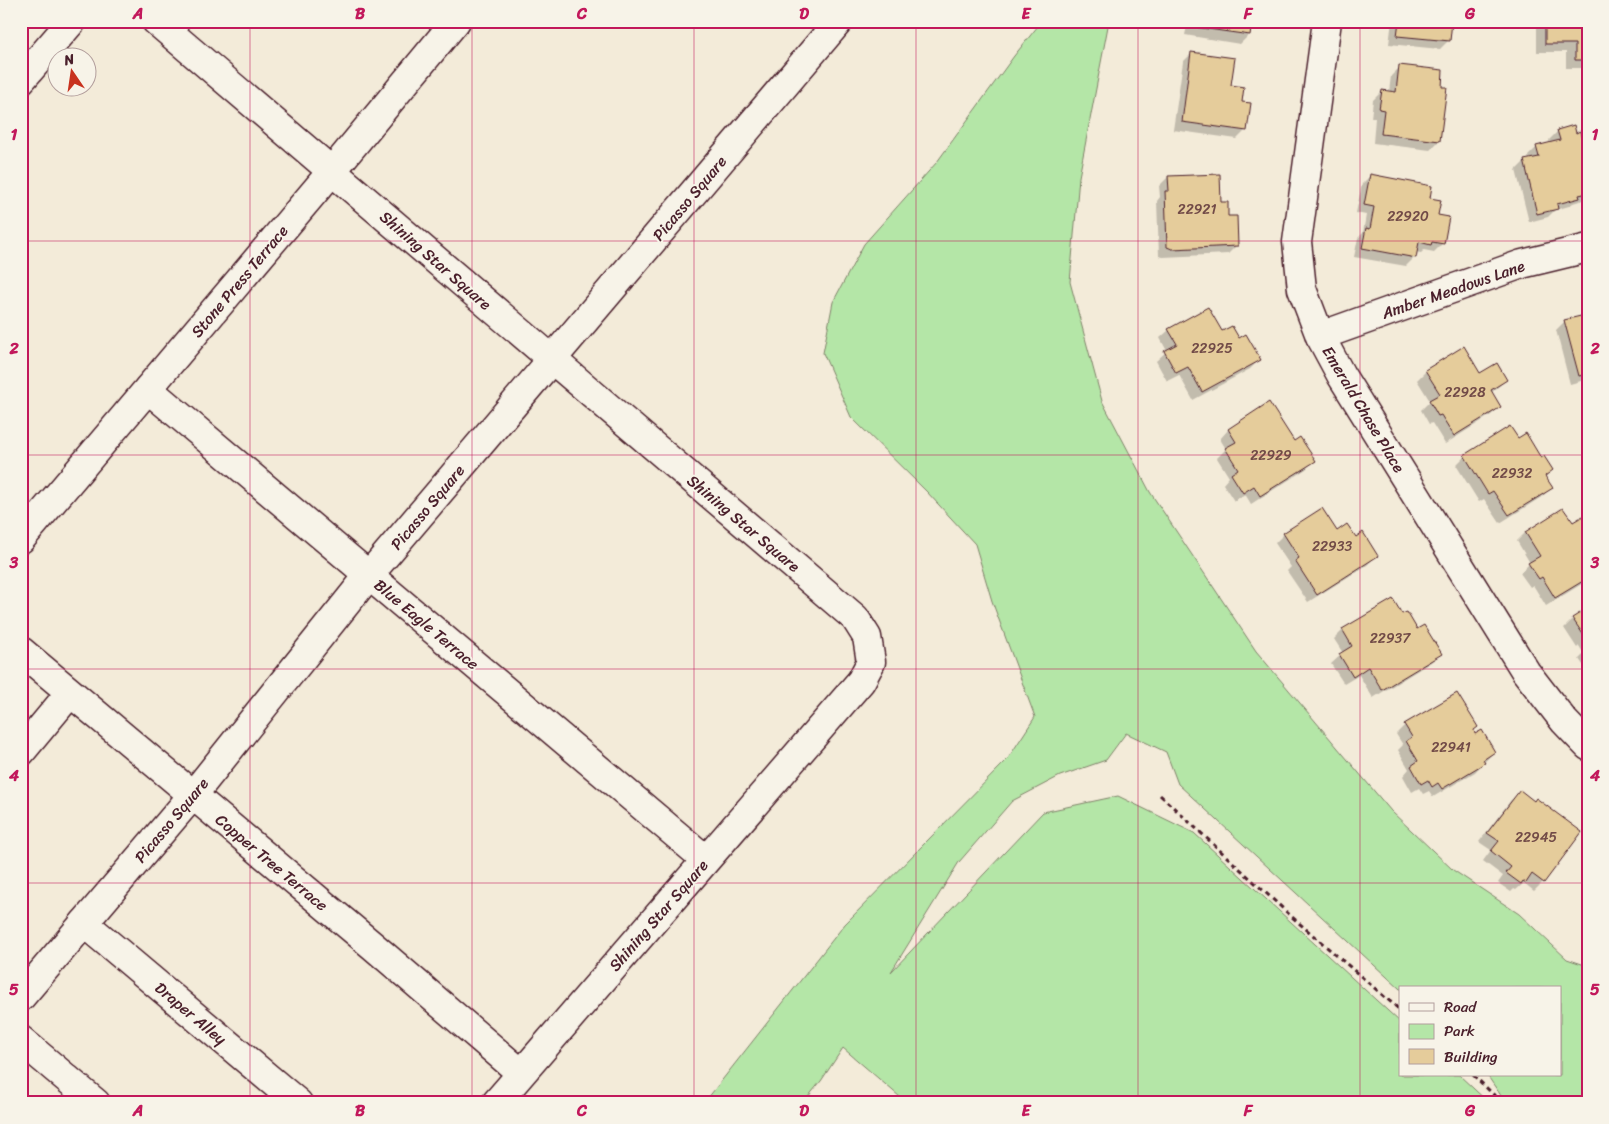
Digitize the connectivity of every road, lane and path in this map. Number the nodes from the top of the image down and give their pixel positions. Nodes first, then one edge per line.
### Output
1 (72, 21) edge
2 (156, 21) edge
3 (456, 21) edge
4 (839, 21) edge
5 (1327, 21) edge
6 (21, 80) edge
7 (332, 171) junction
8 (1588, 248) edge
9 (1320, 336) junction
10 (552, 360) junction
11 (148, 389) junction
12 (21, 539) edge
13 (369, 575) junction
14 (21, 652) edge
15 (70, 693) junction
16 (1588, 746) edge
17 (21, 752) edge
18 (1160, 795) dead end
19 (192, 796) junction
20 (705, 859) junction
21 (84, 923) junction
22 (21, 997) edge
23 (1399, 1009) edge
24 (21, 1040) edge
25 (521, 1073) junction
26 (1474, 1076) edge
27 (96, 1103) edge
28 (298, 1103) edge
29 (496, 1103) edge
30 (1500, 1103) edge

1 - 6 street
2 - 7 street, Shining Star Square
3 - 7 street, Stone Press Terrace
4 - 10 street, Picasso Square
5 - 9 street, Emerald Chase Place
7 - 10 street, Shining Star Square
7 - 11 street, Stone Press Terrace
8 - 9 street, Amber Meadows Lane
9 - 16 street, Emerald Chase Place
10 - 13 street, Picasso Square
10 - 20 street, Shining Star Square
11 - 12 street, Stone Press Terrace
11 - 13 street, Blue Eagle Terrace
13 - 19 street, Picasso Square
13 - 20 street, Blue Eagle Terrace
14 - 15 street, Copper Tree Terrace
15 - 17 street
15 - 19 street, Copper Tree Terrace
18 - 23 path
19 - 21 street, Picasso Square
19 - 25 street, Copper Tree Terrace
20 - 25 street, Shining Star Square
21 - 22 street, Picasso Square
21 - 28 street, Draper Alley
24 - 27 street
25 - 29 street, Shining Star Square
26 - 30 path

